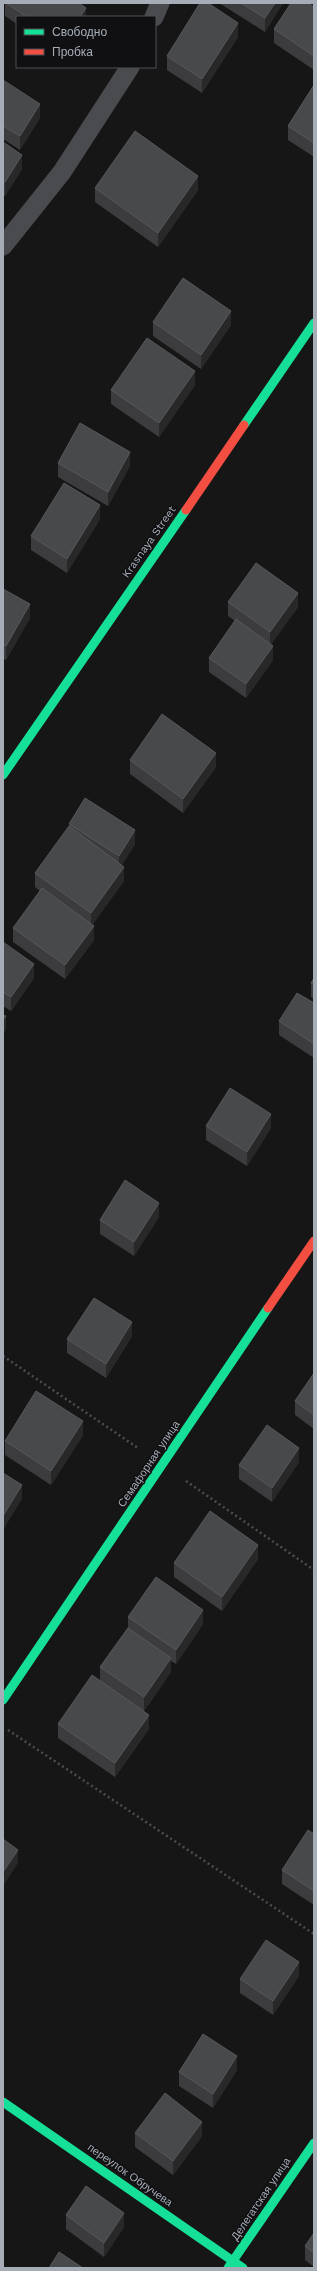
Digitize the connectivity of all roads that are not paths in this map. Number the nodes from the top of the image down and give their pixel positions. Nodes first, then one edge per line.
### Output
1 (160, 3) edge
2 (154, 16) edge
3 (129, 68) edge
4 (3, 246) edge
5 (314, 323) edge
6 (3, 775) edge
7 (314, 1241) edge
8 (3, 1700) edge
9 (3, 2102) edge
10 (314, 2143) edge
11 (231, 2264) edge
12 (243, 2268) edge

1 - 2 lane
3 - 4 lane
5 - 6 street, Krasnaya Street
7 - 8 street, Семафорная улица
9 - 11 street, переулок Обручева
10 - 11 street, Делегатская улица
11 - 12 street, переулок Обручева

